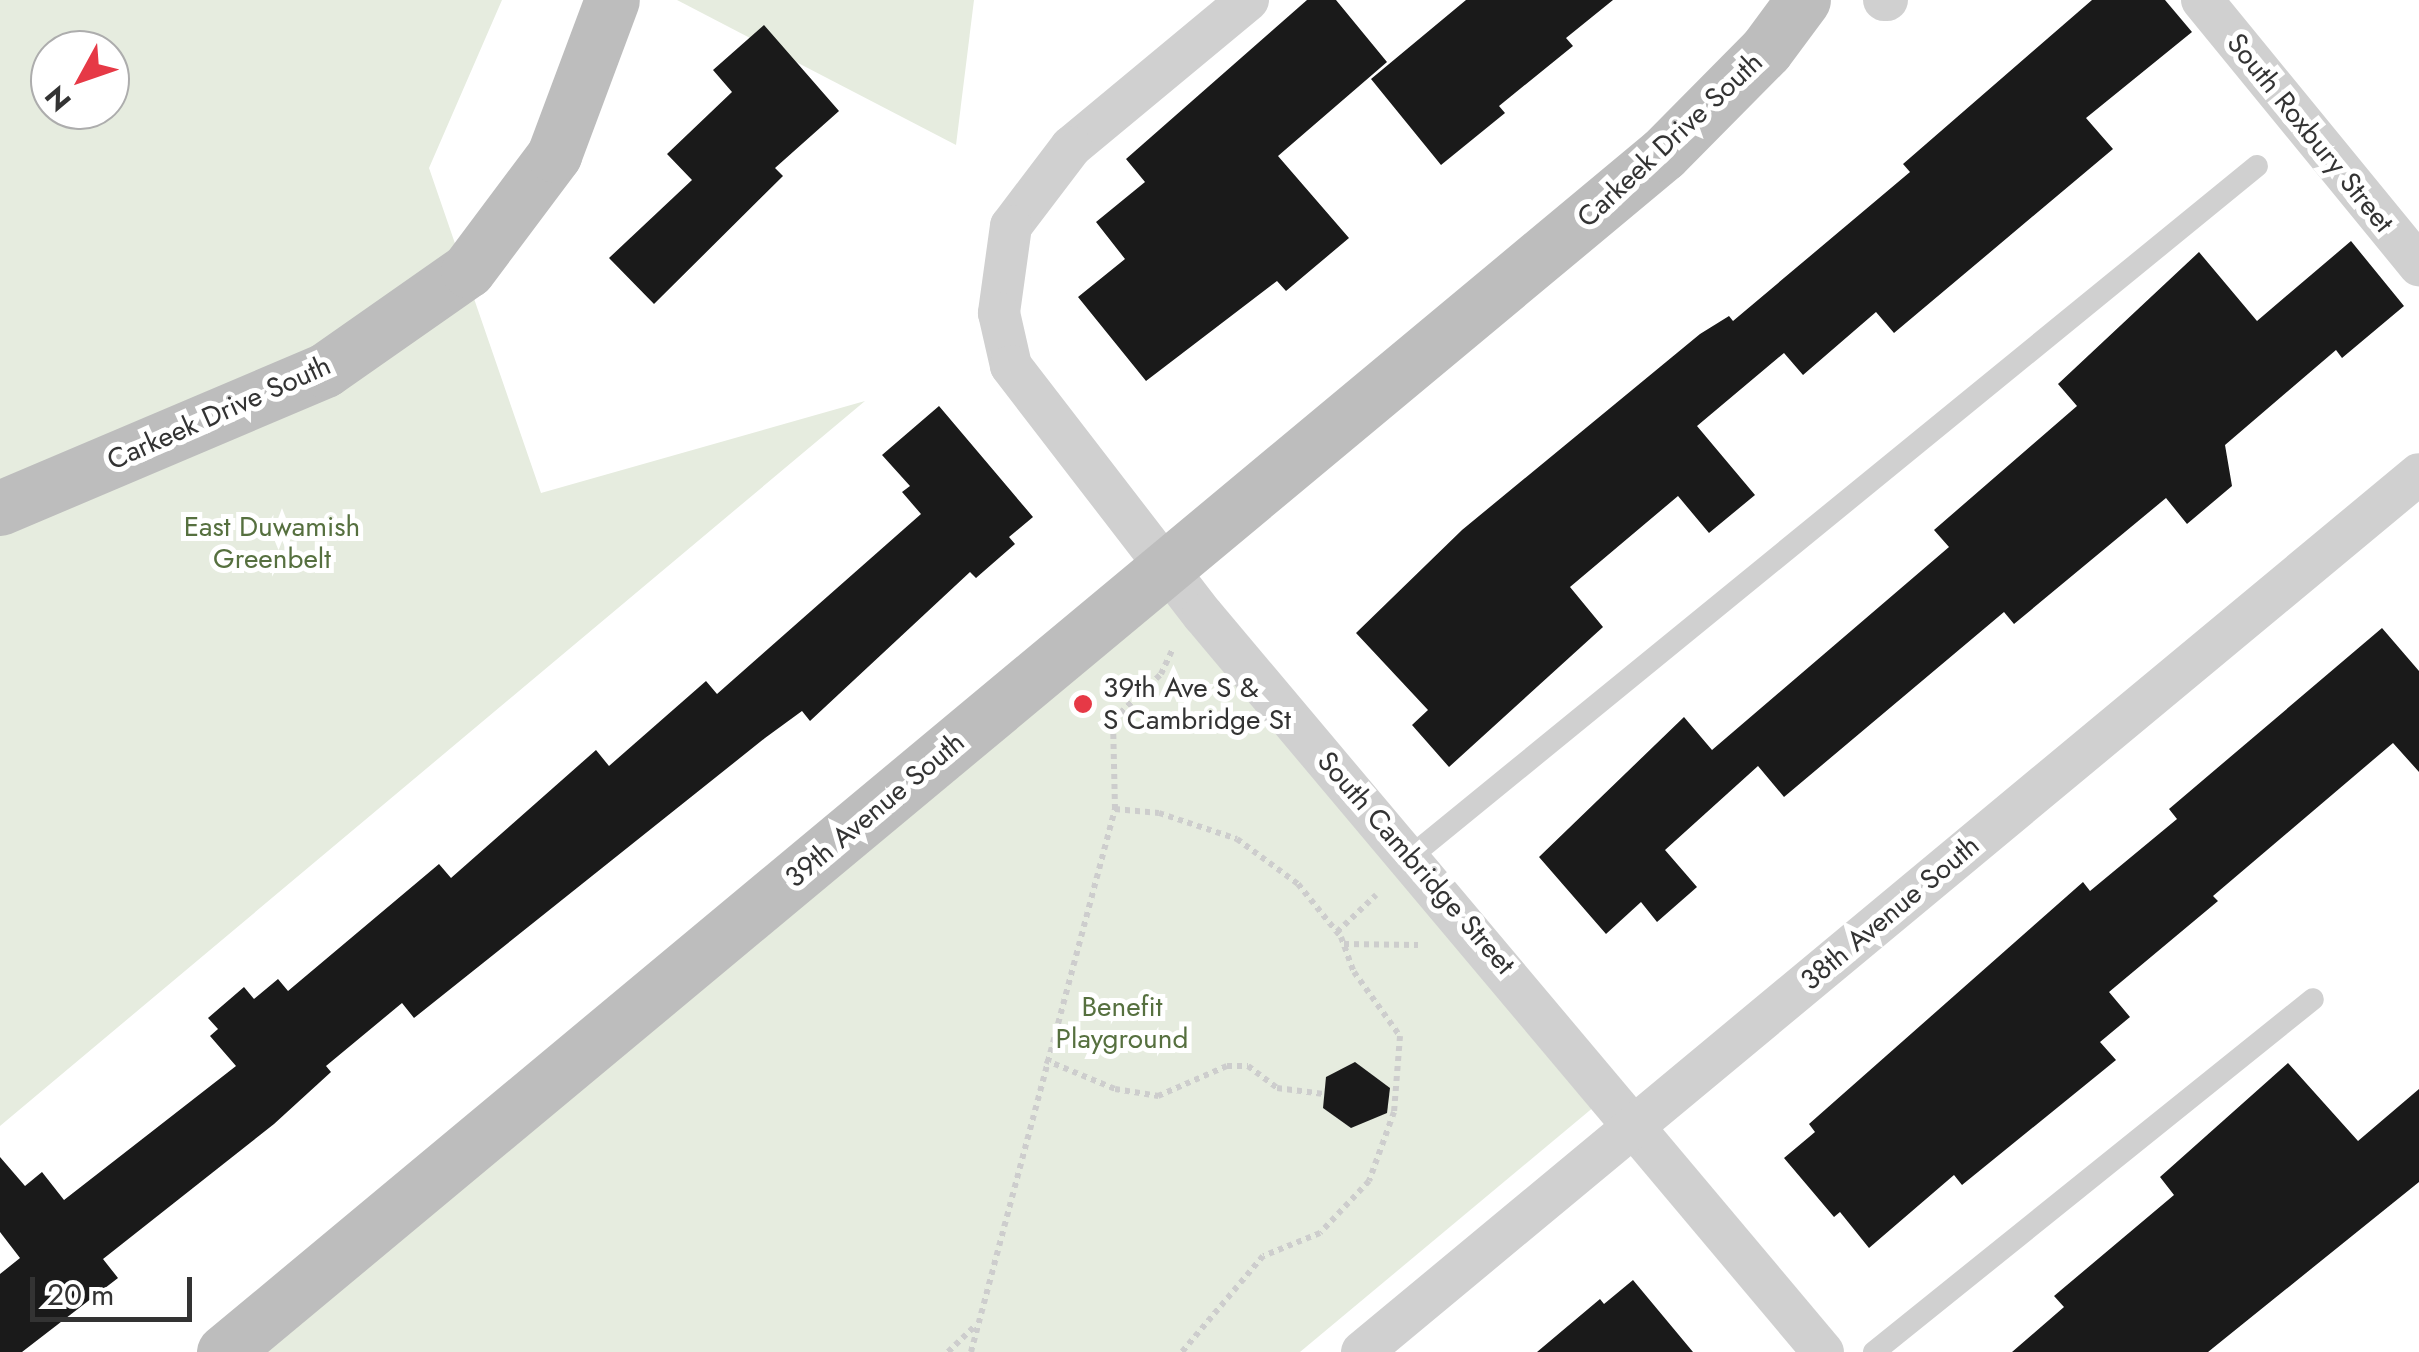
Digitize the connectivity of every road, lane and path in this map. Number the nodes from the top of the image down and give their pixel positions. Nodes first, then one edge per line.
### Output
1 (612, 0) edge
2 (1248, 0) edge
3 (1803, 0) edge
4 (2202, 0) edge
5 (2257, 166) dead end
6 (2419, 265) edge
7 (1528, 269) joint
8 (2419, 474) edge
9 (0, 508) edge
10 (1165, 568) junction
11 (1202, 614) junction
12 (1115, 809) junction
13 (1398, 872) junction
14 (1337, 932) junction
15 (1344, 944) junction
16 (1436, 946) dead end
17 (2313, 1000) dead end
18 (1045, 1060) junction
19 (1324, 1094) dead end
20 (1638, 1123) junction
21 (976, 1324) junction
22 (224, 1352) edge
23 (948, 1352) edge
24 (970, 1352) edge
25 (1182, 1352) edge
26 (1362, 1352) edge
27 (1823, 1352) edge
28 (1874, 1352) edge

1 - 9 main road, Carkeek Drive South
2 - 10 street, South Cambridge Street
3 - 7 main road, Carkeek Drive South
4 - 6 street, South Roxbury Street
5 - 13 lane
7 - 10 main road, 39th Avenue South
8 - 20 street, 38th Avenue South
10 - 11 street, South Cambridge Street
10 - 22 main road, 39th Avenue South
11 - 12 path
11 - 13 street, South Cambridge Street
12 - 14 path
12 - 18 path
13 - 14 path
13 - 20 street, South Cambridge Street
14 - 15 path
15 - 16 path
15 - 25 path
17 - 28 lane
18 - 19 path
18 - 21 path
20 - 26 street, 38th Avenue South
20 - 27 street, South Cambridge Street
21 - 23 path
21 - 24 path

